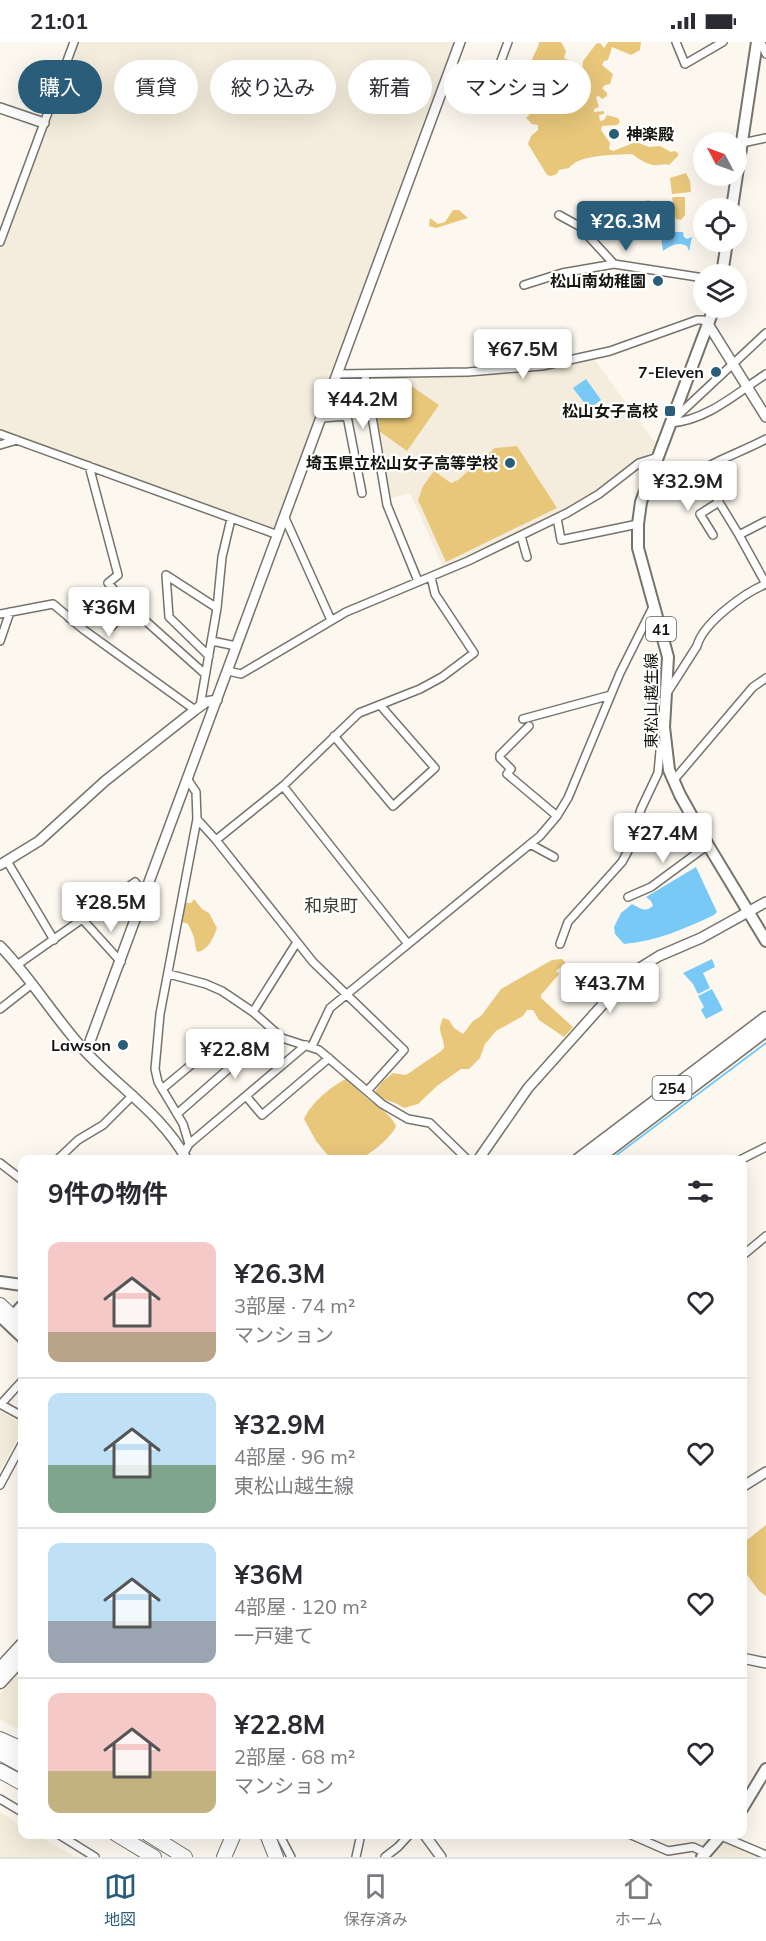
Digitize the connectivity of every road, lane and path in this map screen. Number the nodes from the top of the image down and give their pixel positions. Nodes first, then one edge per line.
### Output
1 (74, 42) edge
2 (460, 42) edge
3 (508, 42) edge
4 (676, 42) edge
5 (723, 42) edge
6 (759, 42) edge
7 (766, 54) edge
8 (501, 60) edge
9 (0, 108) edge
10 (44, 123) junction
11 (744, 132) edge
12 (766, 138) edge
13 (747, 141) edge
14 (559, 215) dead end
15 (0, 242) edge
16 (614, 264) junction
17 (693, 276) edge
18 (524, 285) dead end
19 (710, 318) edge
20 (708, 324) junction
21 (766, 333) edge
22 (735, 364) junction
23 (338, 374) junction
24 (766, 374) edge
25 (365, 375) junction
26 (748, 386) junction
27 (766, 417) edge
28 (322, 418) junction
29 (670, 423) junction
30 (0, 434) edge
31 (17, 440) junction
32 (766, 440) edge
33 (0, 445) edge
34 (658, 458) junction
35 (89, 466) junction
36 (362, 493) dead end
37 (719, 502) junction
38 (285, 518) junction
39 (557, 518) junction
40 (231, 519) junction
41 (766, 521) edge
42 (638, 524) junction
43 (278, 535) junction
44 (713, 535) dead end
45 (521, 536) junction
46 (739, 536) junction
47 (527, 557) dead end
48 (431, 577) junction
49 (418, 582) junction
50 (766, 584) edge
51 (654, 605) junction
52 (129, 606) junction
53 (217, 608) junction
54 (10, 612) junction
55 (0, 614) edge
56 (69, 618) junction
57 (331, 620) junction
58 (0, 641) edge
59 (212, 641) junction
60 (236, 646) junction
61 (209, 656) junction
62 (228, 671) junction
63 (205, 674) junction
64 (766, 678) edge
65 (667, 693) junction
66 (611, 695) junction
67 (217, 700) junction
68 (380, 705) junction
69 (197, 708) junction
70 (523, 719) dead end
71 (529, 726) dead end
72 (334, 736) junction
73 (664, 742) junction
74 (188, 780) junction
75 (673, 781) junction
76 (283, 786) junction
77 (557, 816) junction
78 (197, 819) junction
79 (216, 840) junction
80 (530, 844) junction
81 (708, 845) junction
82 (554, 857) dead end
83 (4, 863) edge
84 (146, 895) junction
85 (628, 897) dead end
86 (766, 902) edge
87 (749, 912) junction
88 (83, 920) junction
89 (54, 940) junction
90 (766, 941) edge
91 (297, 942) junction
92 (408, 944) junction
93 (560, 944) dead end
94 (0, 946) edge
95 (121, 962) junction
96 (17, 965) junction
97 (169, 974) junction
98 (32, 984) junction
99 (347, 995) junction
100 (0, 1009) edge
101 (253, 1012) junction
102 (766, 1018) edge
103 (766, 1030) edge
104 (309, 1046) junction
105 (86, 1052) junction
106 (329, 1058) junction
107 (162, 1089) junction
108 (367, 1091) junction
109 (133, 1095) junction
110 (246, 1096) junction
111 (177, 1114) junction
112 (189, 1144) junction
113 (766, 1147) edge
114 (62, 1155) edge
115 (185, 1155) edge
116 (186, 1155) edge
117 (463, 1155) edge
118 (481, 1155) edge
119 (585, 1155) edge
120 (602, 1155) edge
121 (747, 1156) edge
122 (0, 1163) edge
123 (18, 1177) edge
124 (766, 1236) edge
125 (747, 1252) edge
126 (0, 1282) edge
127 (18, 1284) edge
128 (0, 1305) edge
129 (14, 1316) edge
130 (18, 1385) edge
131 (1, 1404) edge
132 (18, 1414) edge
133 (18, 1451) edge
134 (766, 1472) edge
135 (747, 1483) edge
136 (0, 1485) edge
137 (18, 1649) edge
138 (747, 1659) edge
139 (18, 1662) edge
140 (766, 1663) edge
141 (0, 1669) edge
142 (0, 1682) edge
143 (0, 1739) edge
144 (18, 1747) edge
145 (0, 1753) edge
146 (18, 1763) edge
147 (766, 1769) edge
148 (0, 1771) edge
149 (18, 1781) edge
150 (747, 1792) edge
151 (0, 1799) edge
152 (18, 1810) edge
153 (66, 1839) edge
154 (117, 1839) edge
155 (124, 1839) edge
156 (156, 1839) edge
157 (224, 1839) edge
158 (232, 1839) edge
159 (269, 1839) edge
160 (282, 1839) edge
161 (360, 1839) edge
162 (405, 1839) edge
163 (428, 1839) edge
164 (640, 1839) edge
165 (718, 1839) edge
166 (731, 1839) edge
167 (766, 1854) edge
168 (704, 1855) edge
169 (95, 1857) edge
170 (145, 1857) edge
171 (154, 1857) edge
172 (185, 1857) edge
173 (215, 1857) edge
174 (224, 1857) edge
175 (276, 1857) edge
176 (291, 1857) edge
177 (356, 1857) edge
178 (385, 1857) edge
179 (441, 1857) edge

1 - 10 street
2 - 23 street
3 - 8 street
4 - 5 street
6 - 7 street
6 - 11 main road
9 - 10 street
10 - 15 street
12 - 13 street
14 - 16 street
16 - 17 street
16 - 18 street
19 - 20 main road, 東松山越生線 / 41
20 - 22 street
20 - 25 street
20 - 29 main road, 東松山越生線 / 41
21 - 22 street
22 - 26 street
22 - 29 street
23 - 25 street
23 - 28 street
24 - 26 street
25 - 49 street
26 - 27 street
26 - 29 street
28 - 36 street
28 - 38 street
29 - 34 main road, 東松山越生線 / 41
30 - 31 street
31 - 33 street
31 - 35 street
32 - 37 street
34 - 39 street
34 - 42 main road, 東松山越生線 / 41
35 - 40 street
35 - 52 street
37 - 44 street
37 - 46 street
38 - 43 street
38 - 57 street
39 - 42 street
39 - 45 street
40 - 43 street
40 - 53 street
41 - 46 street
42 - 51 main road, 東松山越生線 / 41
43 - 60 street
45 - 47 street
45 - 48 street
46 - 50 street
48 - 49 street
48 - 68 street
49 - 57 street
50 - 65 street
51 - 65 main road, 東松山越生線 / 41
51 - 66 street
52 - 56 street
52 - 63 street
53 - 59 street
53 - 61 street
54 - 55 street
54 - 56 street
54 - 58 street
56 - 69 street
57 - 62 street
59 - 60 street
59 - 61 street
60 - 62 street
61 - 63 street
62 - 67 street
63 - 69 street
64 - 75 street
65 - 73 main road, 東松山越生線 / 41
66 - 70 street
66 - 77 street
67 - 69 street
67 - 74 street
68 - 72 street
68 - 72 street
69 - 83 street
71 - 77 street
72 - 76 street
73 - 75 main road, 東松山越生線 / 41
73 - 93 street
74 - 78 street
74 - 84 street
75 - 81 main road, 東松山越生線 / 41
76 - 79 street
76 - 92 street
77 - 80 street
78 - 79 street
78 - 97 street
79 - 91 street
80 - 82 street
80 - 92 street
81 - 85 street
81 - 87 main road, 東松山越生線 / 41
83 - 89 street
84 - 88 street
84 - 95 street
86 - 87 street
87 - 90 main road, 東松山越生線 / 41
87 - 118 street
88 - 89 street
88 - 95 street
89 - 96 street
91 - 99 street
91 - 101 street
92 - 99 street
94 - 96 street
95 - 105 street
96 - 98 street
97 - 101 street
97 - 107 street
98 - 100 street
98 - 105 street
99 - 104 street
99 - 108 street
101 - 104 street
102 - 119 highway, 254
103 - 120 highway, 254
104 - 106 street
104 - 110 street
105 - 109 street
106 - 108 street
106 - 110 street
107 - 111 street
107 - 111 street
108 - 117 street
109 - 114 street
109 - 115 street
110 - 112 street
111 - 112 street
112 - 116 street
113 - 121 street
122 - 123 street
124 - 125 street
126 - 127 main road
128 - 129 highway
130 - 131 street
131 - 132 street
133 - 136 street
134 - 135 street
137 - 141 highway
138 - 140 street
139 - 142 highway
143 - 144 highway
145 - 146 highway
147 - 150 main road
148 - 149 highway
151 - 152 street
153 - 169 street
154 - 170 highway
155 - 171 highway
156 - 172 highway
157 - 173 highway
158 - 174 highway
159 - 175 highway
160 - 176 street
161 - 177 street
162 - 178 street
163 - 179 street
164 - 168 street
165 - 168 main road
166 - 167 street

